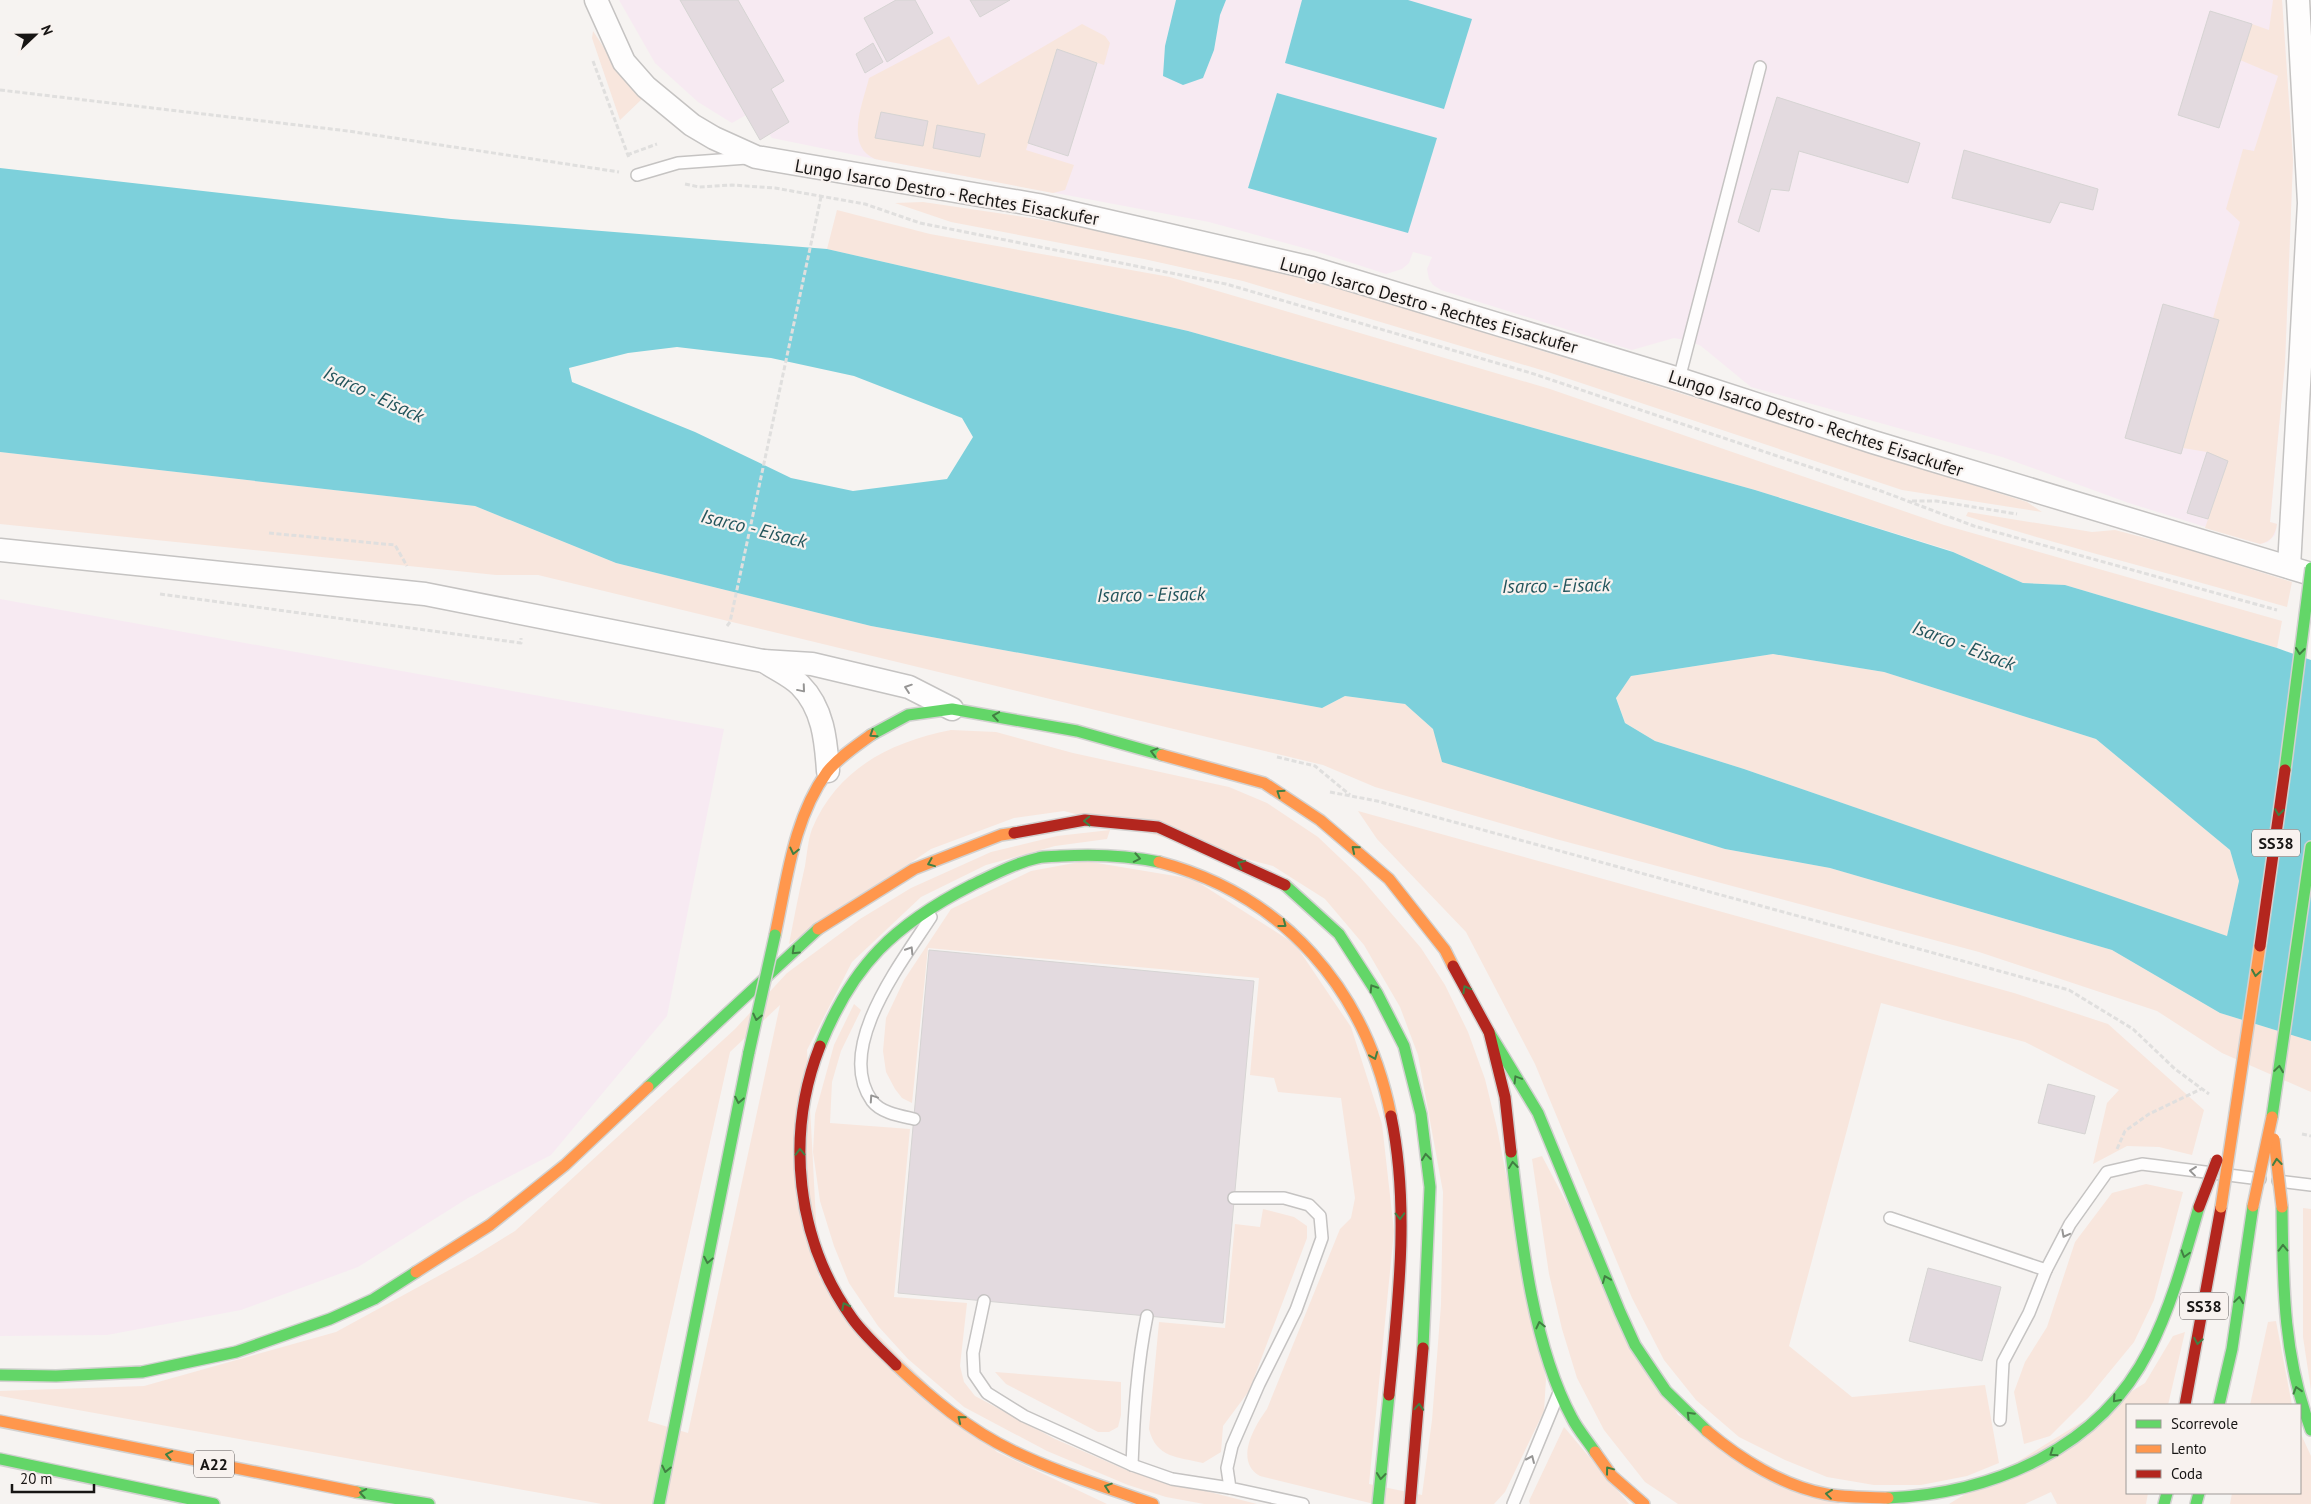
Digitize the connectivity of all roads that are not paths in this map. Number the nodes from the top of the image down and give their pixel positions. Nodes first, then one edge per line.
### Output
1 (596, 0) edge
2 (2298, 0) edge
3 (1760, 68) dead end
4 (756, 157) junction
5 (637, 174) road end
6 (1679, 379) junction
7 (0, 550) edge
8 (2289, 567) junction
9 (2311, 568) edge
10 (2311, 574) edge
11 (763, 661) junction
12 (952, 709) junction
13 (828, 771) junction
14 (2311, 847) edge
15 (941, 901) junction
16 (1489, 1032) junction
17 (2234, 1117) junction
18 (2272, 1117) junction
19 (914, 1119) dead end
20 (2311, 1185) edge
21 (1234, 1198) dead end
22 (1890, 1218) dead end
23 (2046, 1270) junction
24 (984, 1301) dead end
25 (1147, 1316) dead end
26 (0, 1375) edge
27 (1560, 1391) junction
28 (2185, 1404) edge
29 (2219, 1404) edge
30 (2000, 1420) dead end
31 (0, 1421) edge
32 (2311, 1430) edge
33 (0, 1459) edge
34 (1132, 1465) junction
35 (1230, 1488) junction
36 (214, 1504) edge
37 (429, 1504) edge
38 (659, 1504) edge
39 (1153, 1504) edge
40 (1303, 1504) edge
41 (1378, 1504) edge
42 (1410, 1504) edge
43 (1513, 1504) edge
44 (1644, 1504) edge

1 - 4 street, Lungo Isarco Destro - Rechtes Eisackufer
2 - 8 street
3 - 6 lane
4 - 5 lane
4 - 6 street, Lungo Isarco Destro - Rechtes Eisackufer
6 - 8 street, Lungo Isarco Destro - Rechtes Eisackufer
7 - 11 street
8 - 10 street, Lungo Isarco Destro - Rechtes Eisackufer
9 -> 17 main road, SS38, bridge
12 -> 11 street
11 -> 13 street
12 -> 13 main road
16 -> 12 main road
13 -> 38 main road, bridge
18 -> 14 main road, SS38
19 -> 15 lane
39 -> 15 main road
15 -> 41 main road
17 -> 16 main road, bridge
27 -> 16 main road
17 -> 28 main road, SS38, bridge
29 -> 18 main road, SS38, bridge
32 -> 18 main road, bridge
20 -> 23 lane
21 - 35 lane
22 - 23 lane
23 - 30 lane
24 - 34 lane
25 - 34 lane
42 -> 26 main road
43 -> 27 lane
44 -> 27 main road
37 -> 31 main road, A22
33 - 36 main road, A22
34 - 35 lane
35 - 40 lane

